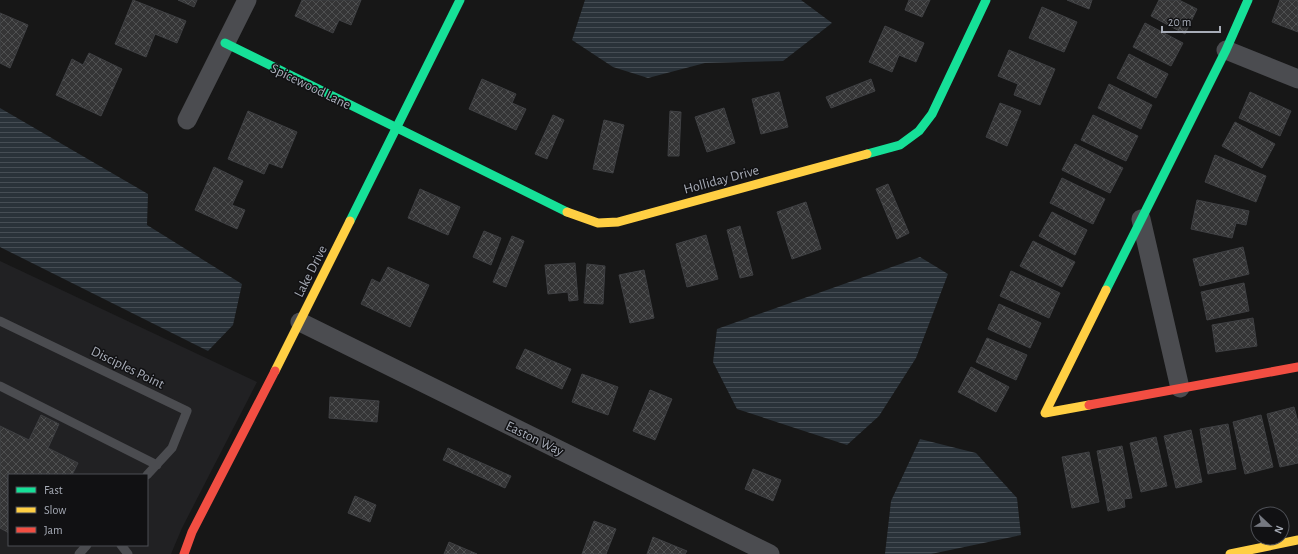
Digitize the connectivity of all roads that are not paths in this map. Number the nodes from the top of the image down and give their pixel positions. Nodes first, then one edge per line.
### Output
1 (247, 0) edge
2 (460, 0) edge
3 (986, 0) edge
4 (1248, 0) edge
5 (225, 44) junction
6 (1226, 50) junction
7 (1298, 79) edge
8 (187, 120) dead end
9 (397, 128) junction
10 (1141, 219) junction
11 (0, 321) edge
12 (300, 322) junction
13 (1298, 367) edge
14 (0, 386) edge
15 (1180, 388) junction
16 (157, 465) junction
17 (148, 474) edge
18 (1298, 540) edge
19 (85, 546) edge
20 (122, 546) edge
21 (79, 554) edge
22 (128, 554) edge
23 (184, 554) edge
24 (770, 554) edge
25 (1230, 554) edge

1 - 5 street
2 - 9 street, Lake Drive
3 - 9 street, Holliday Drive
4 - 6 street
5 - 8 street
5 - 9 street, Spicewood Lane
6 - 7 street
6 - 10 street
9 - 12 street, Lake Drive
10 - 15 street
10 - 15 street
11 - 16 lane, Disciples Point
12 - 23 street, Lake Drive
12 - 24 street, Easton Way
13 - 15 street
14 - 16 lane
16 - 17 lane, Disciples Point
18 - 25 street
19 - 21 lane
20 - 22 lane

